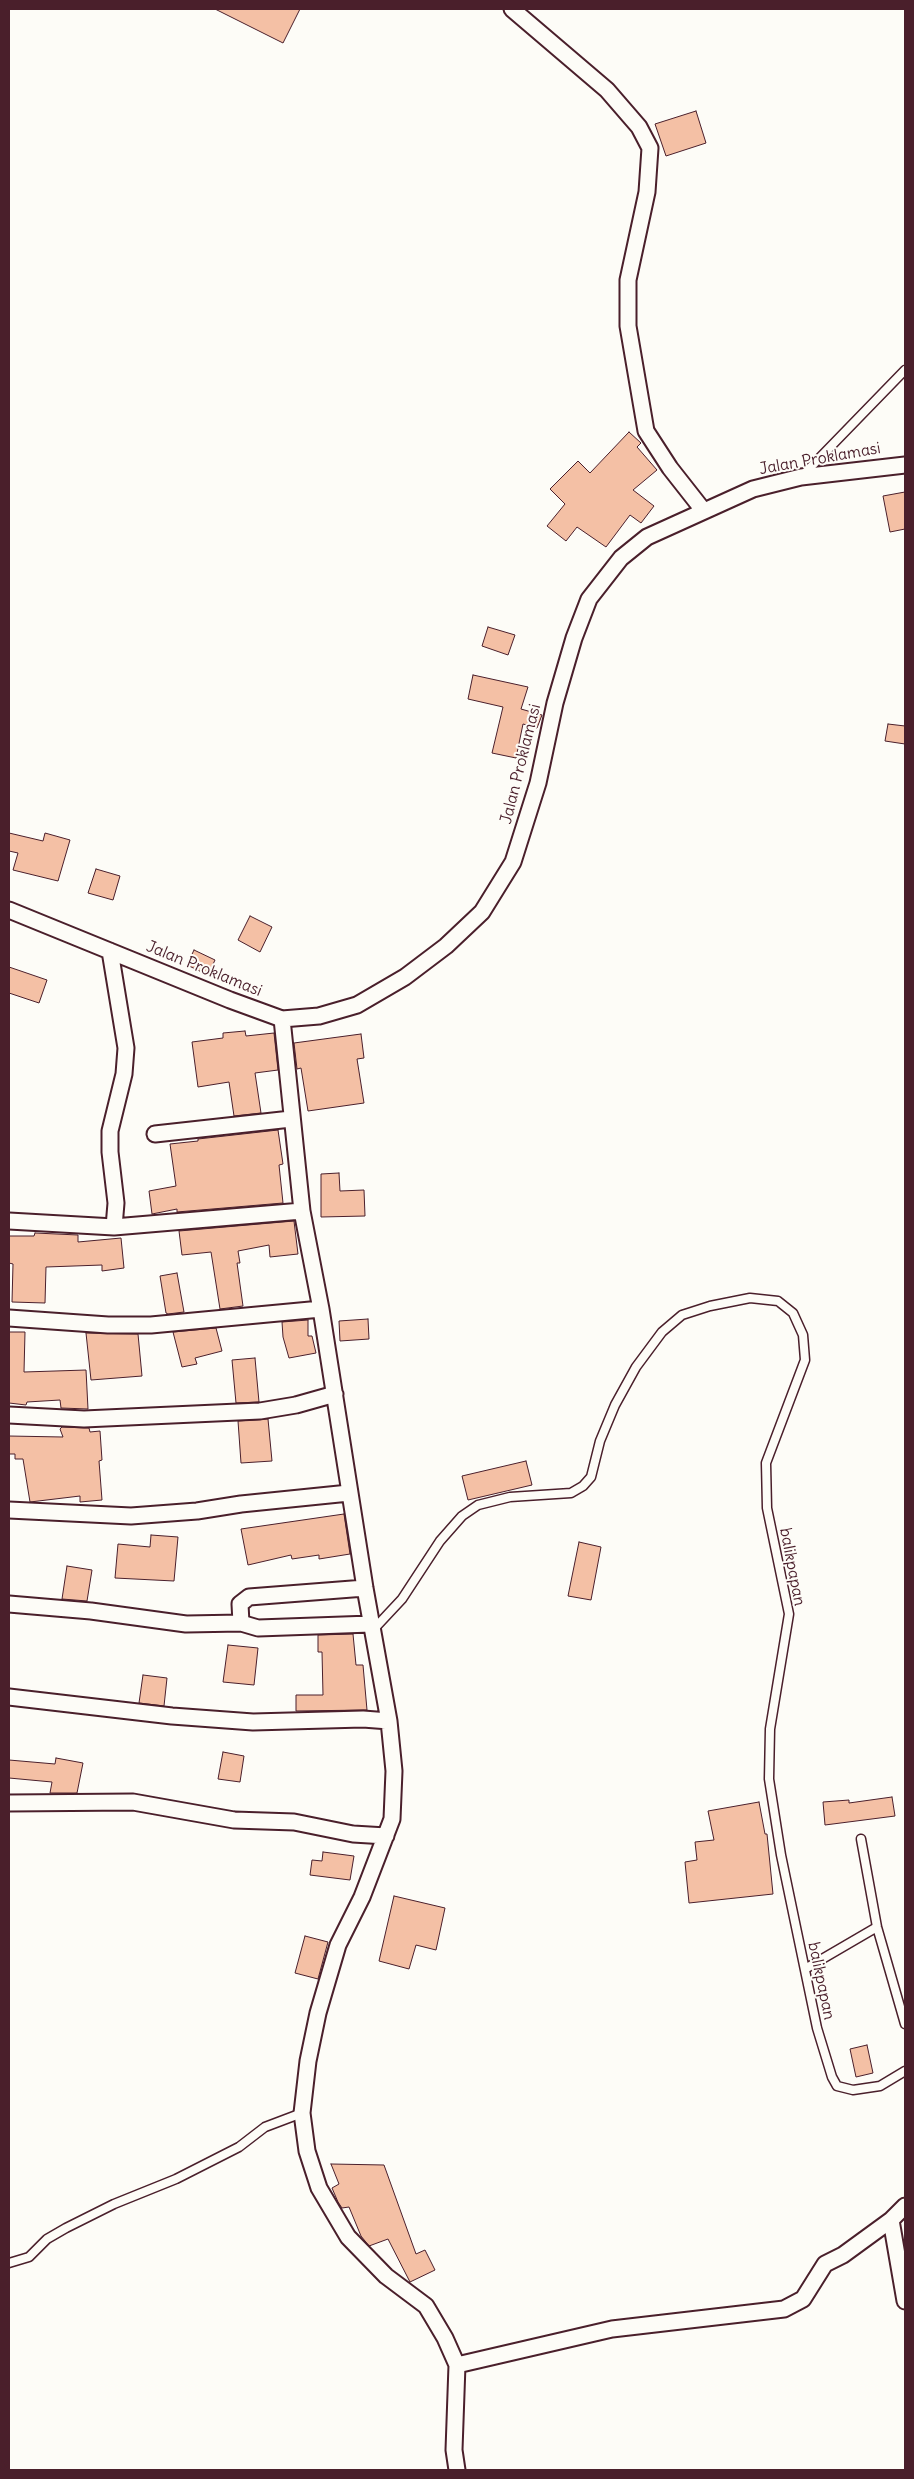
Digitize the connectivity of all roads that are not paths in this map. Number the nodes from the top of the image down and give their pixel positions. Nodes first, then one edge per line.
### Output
1 (512, 9) edge
2 (905, 370) edge
3 (905, 465) edge
4 (801, 477) junction
5 (703, 510) junction
6 (9, 910) edge
7 (110, 951) junction
8 (282, 1019) junction
9 (291, 1119) junction
10 (155, 1134) dead end
11 (302, 1210) junction
12 (9, 1221) edge
13 (114, 1227) junction
14 (321, 1309) junction
15 (9, 1318) edge
16 (335, 1394) junction
17 (9, 1415) edge
18 (349, 1494) junction
19 (9, 1510) edge
20 (364, 1588) junction
21 (9, 1604) edge
22 (241, 1623) junction
23 (371, 1627) junction
24 (9, 1697) edge
25 (389, 1721) junction
26 (9, 1803) edge
27 (386, 1836) junction
28 (861, 1839) dead end
29 (877, 1927) junction
30 (804, 1970) junction
31 (905, 2024) edge
32 (905, 2071) edge
33 (302, 2113) junction
34 (905, 2206) edge
35 (890, 2220) junction
36 (9, 2263) edge
37 (905, 2301) edge
38 (457, 2364) junction
39 (457, 2470) edge

1 - 5 street
2 - 4 lane
3 - 4 street, Jalan Proklamasi
4 - 5 street, Jalan Proklamasi
5 - 8 street, Jalan Proklamasi
6 - 7 street, Jalan Proklamasi
7 - 8 street, Jalan Proklamasi
7 - 13 street
8 - 9 street
9 - 10 street
9 - 11 street
11 - 13 street
11 - 14 street
12 - 13 street
14 - 15 street
14 - 16 street
16 - 17 street
16 - 18 street
18 - 19 street
18 - 20 street
20 - 22 street
20 - 23 street
21 - 22 street
22 - 23 street
23 - 25 street
23 - 30 lane, balikpapan
24 - 25 street
25 - 27 street
26 - 27 street
27 - 33 street
28 - 29 lane
29 - 30 lane
29 - 31 lane
30 - 32 lane, balikpapan
33 - 36 lane
33 - 38 street
34 - 35 street
35 - 37 street
35 - 38 street
38 - 39 street

